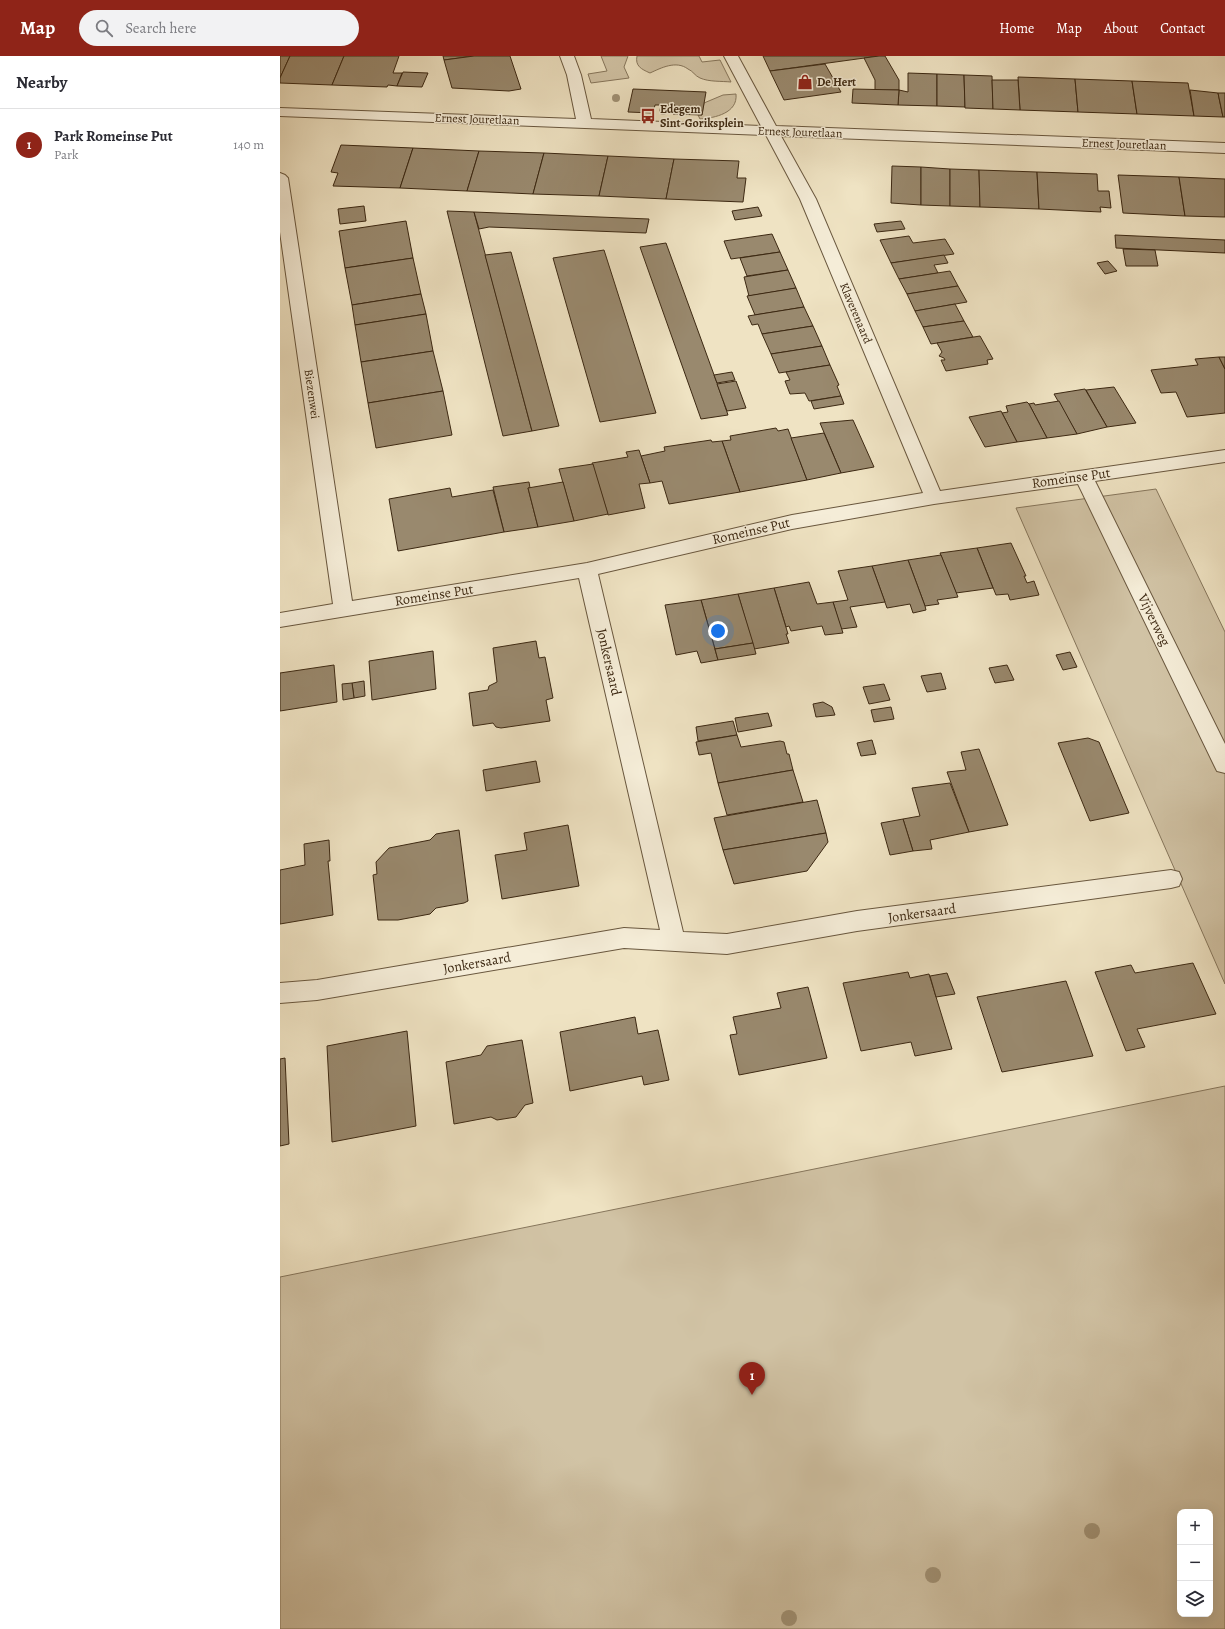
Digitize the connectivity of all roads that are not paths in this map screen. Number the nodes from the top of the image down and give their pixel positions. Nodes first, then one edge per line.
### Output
1 (567, 56) edge
2 (731, 56) edge
3 (281, 116) edge
4 (584, 122) junction
5 (772, 131) junction
6 (1225, 148) edge
7 (280, 178) edge
8 (1225, 456) edge
9 (1083, 476) junction
10 (934, 498) junction
11 (587, 570) junction
12 (344, 610) junction
13 (280, 620) edge
14 (1225, 765) edge
15 (1170, 879) dead end
16 (674, 941) junction
17 (280, 993) edge

1 - 4 street
2 - 5 street, Klaverenaard
3 - 4 street, Ernest Jouretlaan
4 - 5 street, Ernest Jouretlaan
5 - 6 street, Ernest Jouretlaan
5 - 10 street, Klaverenaard
7 - 12 street, Biezenwei
8 - 9 street, Romeinse Put
9 - 10 street, Romeinse Put
9 - 14 street, Vijverweg
10 - 11 street, Romeinse Put
11 - 12 street, Romeinse Put
11 - 16 street, Jonkersaard
12 - 13 street, Romeinse Put
15 - 16 street, Jonkersaard
16 - 17 street, Jonkersaard

